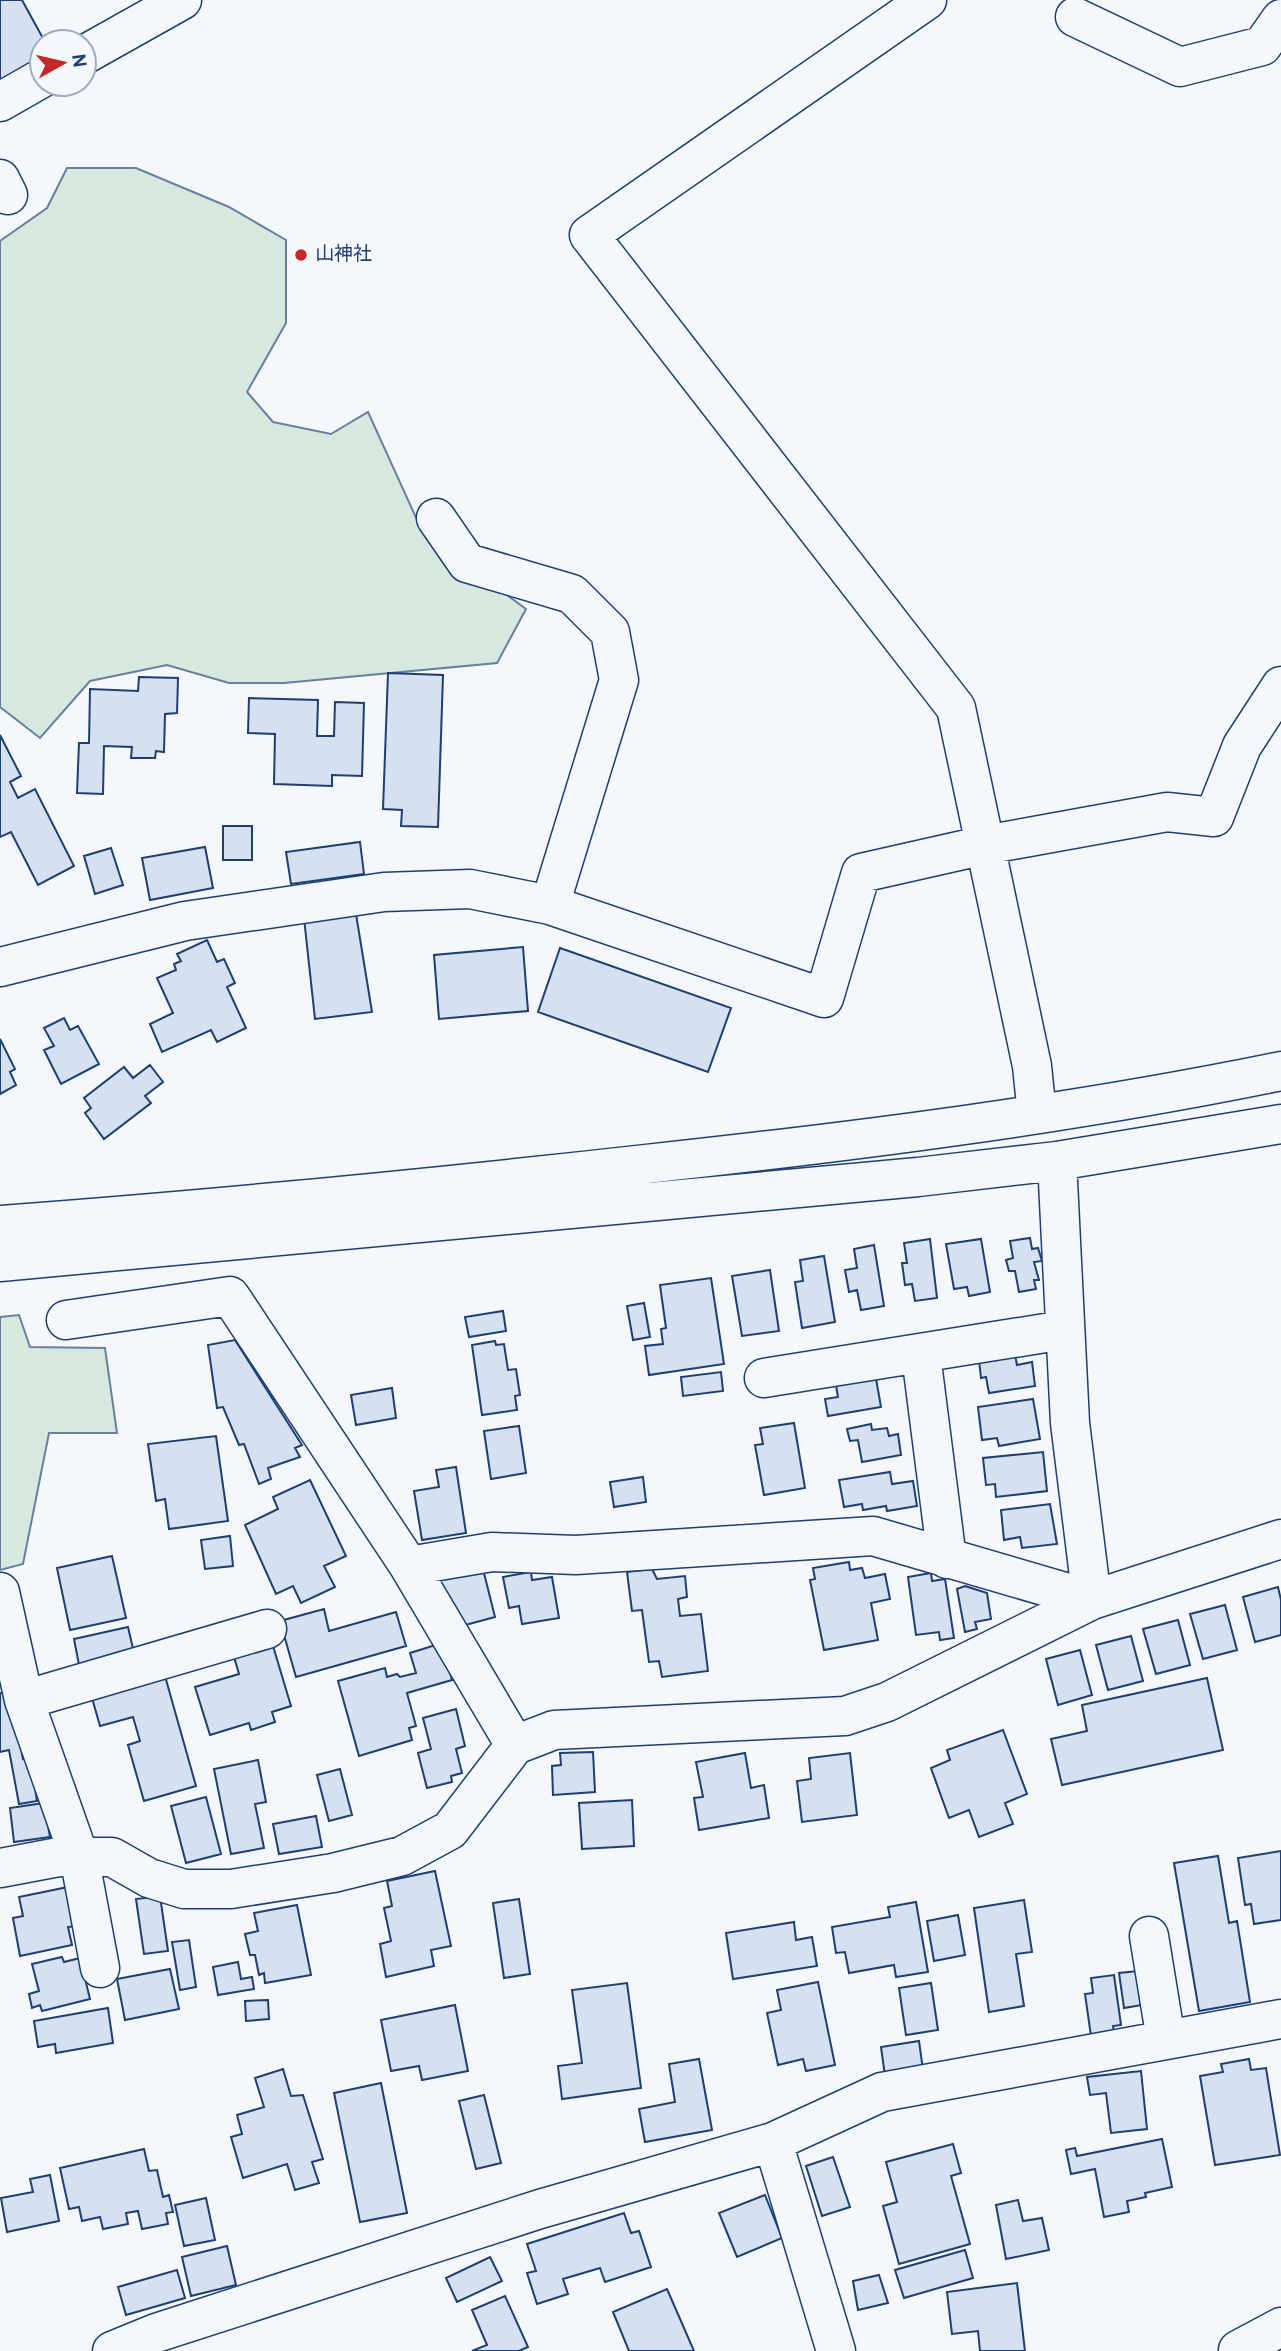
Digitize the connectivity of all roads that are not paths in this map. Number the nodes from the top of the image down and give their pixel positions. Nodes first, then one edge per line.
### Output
1 (182, 0) edge
2 (927, 0) edge
3 (1075, 17) dead end
4 (1281, 19) edge
5 (98, 47) edge
6 (28, 86) edge
7 (0, 102) edge
8 (436, 518) dead end
9 (1281, 686) edge
10 (985, 845) junction
11 (550, 905) junction
12 (0, 967) edge
13 (1281, 1071) edge
14 (1037, 1114) junction
15 (1281, 1124) edge
16 (1057, 1161) junction
17 (0, 1224) edge
18 (0, 1262) edge
19 (66, 1320) dead end
20 (1064, 1330) junction
21 (921, 1355) junction
22 (764, 1378) dead end
23 (1281, 1539) edge
24 (947, 1559) junction
25 (409, 1566) junction
26 (0, 1592) edge
27 (1092, 1600) junction
28 (267, 1629) dead end
29 (24, 1700) junction
30 (515, 1745) junction
31 (79, 1856) junction
32 (0, 1868) edge
33 (1149, 1936) dead end
34 (100, 1968) dead end
35 (1281, 2019) edge
36 (1167, 2040) junction
37 (773, 2142) junction
38 (1281, 2327) edge
39 (113, 2351) edge
40 (836, 2351) edge
41 (1237, 2351) edge

1 - 5 street
2 - 10 street
3 - 4 street
6 - 7 street
8 - 11 street
9 - 10 street
10 - 11 street
10 - 14 street
11 - 12 street
13 - 14 street
14 - 17 street
15 - 16 street
16 - 18 street
16 - 20 street
19 - 25 street
20 - 21 street
20 - 27 street
21 - 22 street
21 - 24 street
23 - 27 street
24 - 25 street
24 - 27 street
25 - 30 street
26 - 29 street
27 - 30 street
28 - 29 street
29 - 31 street
30 - 31 street
31 - 32 street
31 - 34 street
33 - 36 street
35 - 36 street
36 - 37 street
37 - 39 street
37 - 40 street
38 - 41 street

